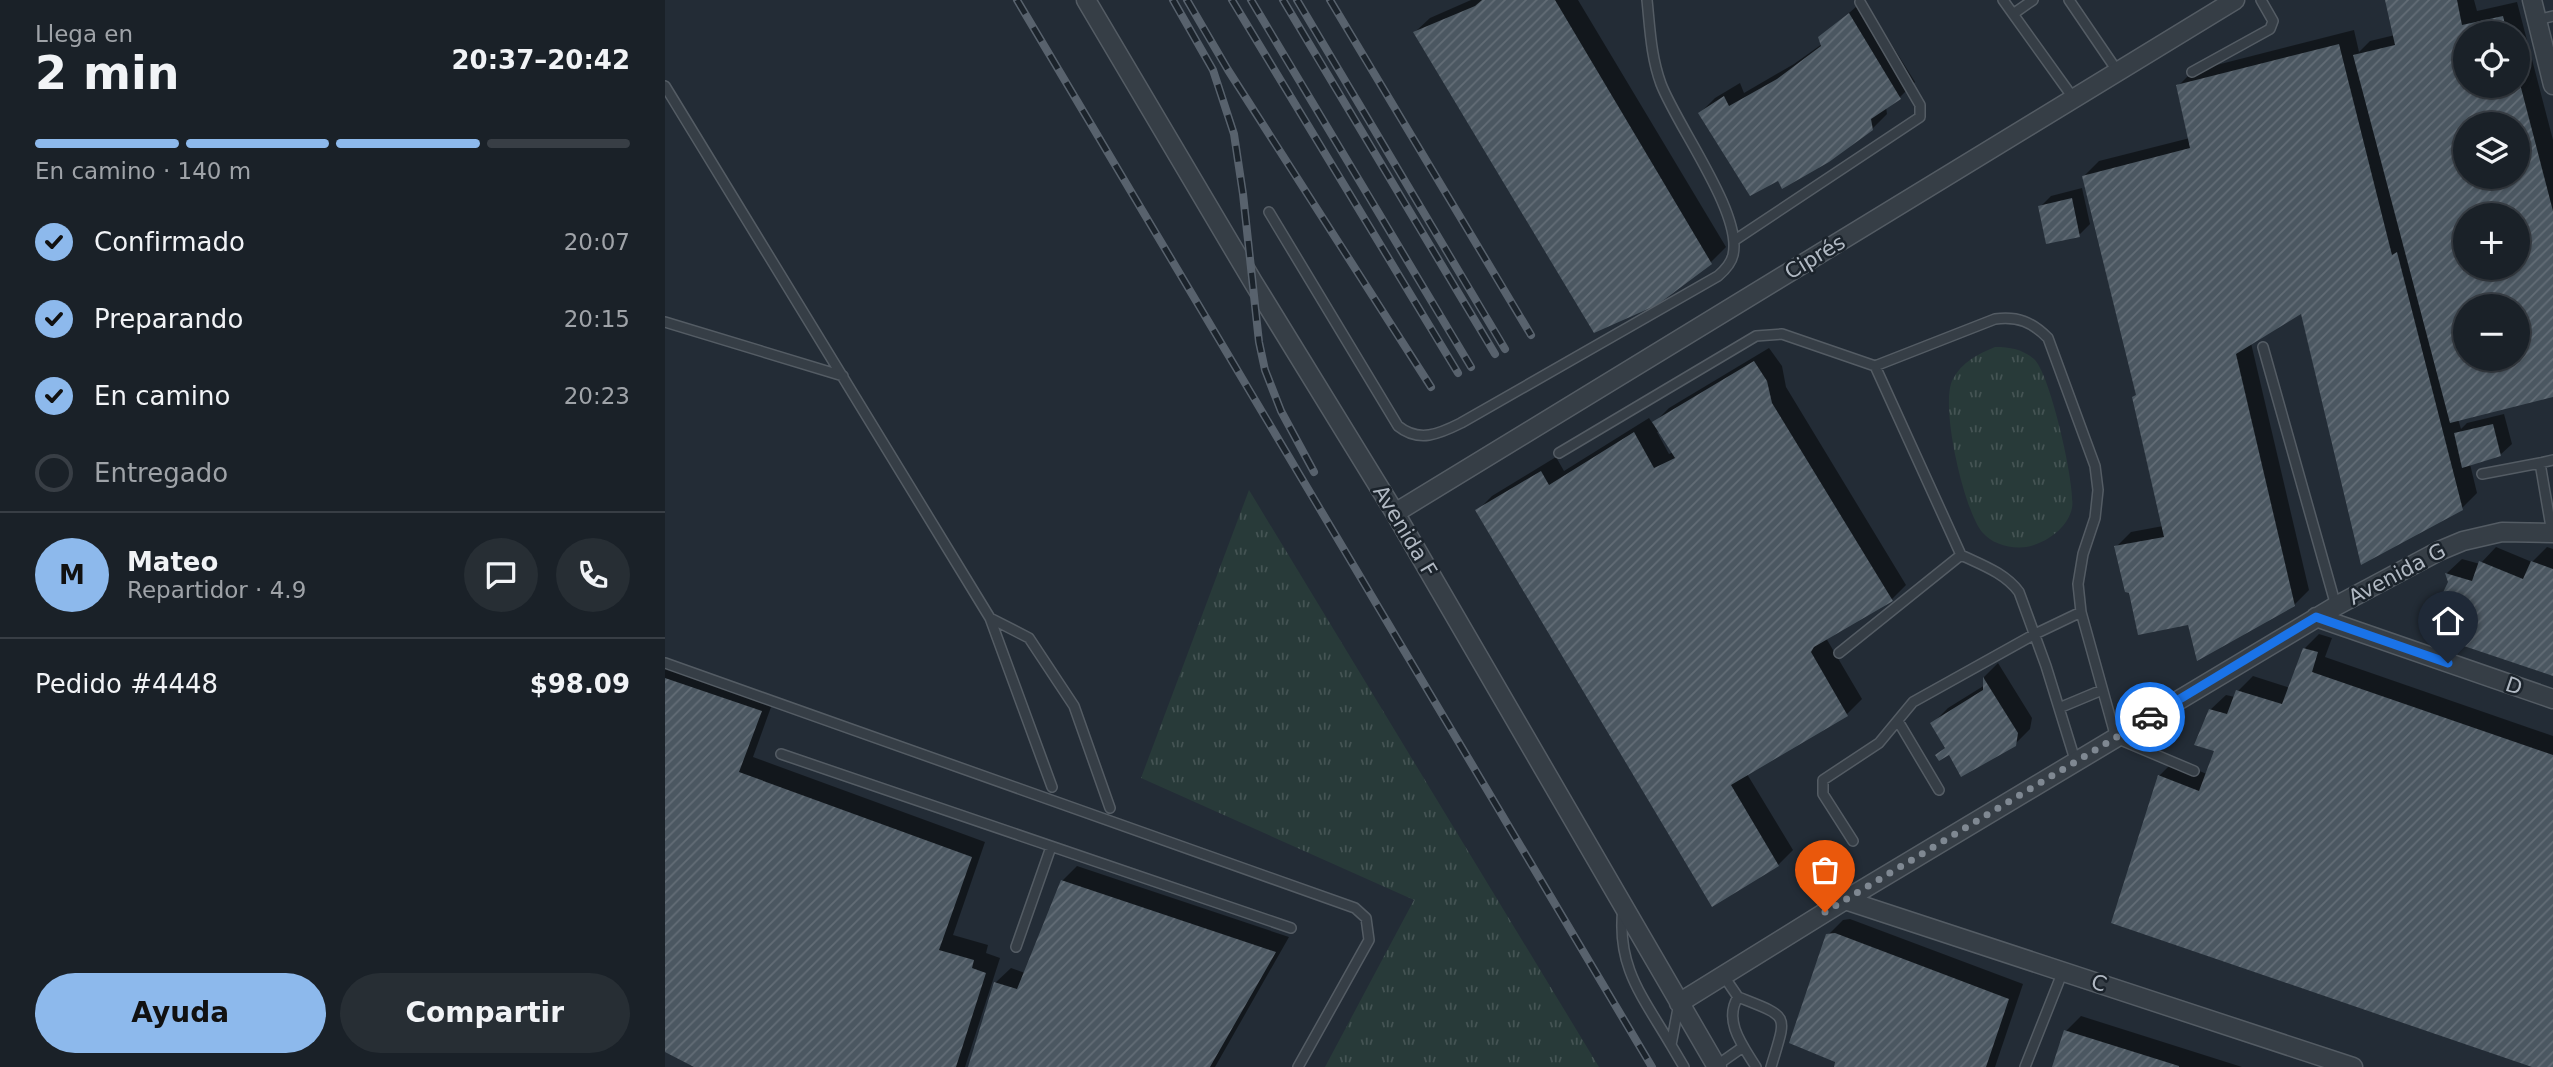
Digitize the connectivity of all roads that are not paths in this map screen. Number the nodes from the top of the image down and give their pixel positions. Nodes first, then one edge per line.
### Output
1 (1086, 0) edge
2 (1647, 0) edge
3 (2003, 0) edge
4 (2033, 0) edge
5 (2069, 0) edge
6 (2235, 0) edge
7 (2261, 0) edge
8 (2532, 0) edge
9 (1860, 2) dead end
10 (2013, 14) junction
11 (2545, 18) edge
12 (2118, 72) junction
13 (2192, 72) dead end
14 (2553, 83) edge
15 (665, 86) edge
16 (2074, 99) junction
17 (1269, 212) dead end
18 (1735, 240) junction
19 (665, 322) edge
20 (2263, 347) dead end
21 (1875, 366) junction
22 (843, 376) junction
23 (1559, 453) dead end
24 (2553, 460) edge
25 (2540, 463) junction
26 (2482, 474) dead end
27 (1395, 513) junction
28 (2553, 533) edge
29 (1961, 555) junction
30 (2336, 606) junction
31 (2081, 612) junction
32 (2316, 617) junction
33 (990, 618) junction
34 (2035, 634) junction
35 (1839, 653) dead end
36 (665, 663) edge
37 (2102, 690) junction
38 (2553, 699) edge
39 (2059, 708) junction
40 (1898, 721) junction
41 (2116, 738) junction
42 (781, 754) dead end
43 (2076, 764) junction
44 (2194, 772) dead end
45 (1052, 787) dead end
46 (1939, 790) dead end
47 (1110, 807) dead end
48 (1853, 841) dead end
49 (1051, 847) junction
50 (1845, 900) junction
51 (1623, 907) junction
52 (1291, 928) dead end
53 (1016, 947) dead end
54 (2063, 971) junction
55 (1723, 975) junction
56 (1738, 997) junction
57 (1679, 1003) junction
58 (1671, 1045) junction
59 (1743, 1047) junction
60 (1717, 1066) edge
61 (1298, 1067) edge
62 (1684, 1067) edge
63 (1756, 1067) edge
64 (1771, 1067) edge
65 (2025, 1067) edge
66 (2353, 1067) edge

1 - 27 street, Avenida F
2 - 18 lane
3 - 10 lane
4 - 10 lane
5 - 12 lane
6 - 12 street, Ciprés
7 - 13 lane
8 - 11 street
9 - 18 lane
10 - 16 lane
11 - 14 street
12 - 16 street, Ciprés
15 - 22 lane
16 - 27 street, Ciprés
17 - 18 lane
19 - 22 lane
20 - 30 lane
21 - 23 lane
21 - 29 lane
21 - 31 lane
22 - 33 lane
24 - 25 lane
25 - 26 lane
25 - 28 lane
27 - 51 street, Avenida F
28 - 30 street, Avenida G
29 - 34 lane
29 - 35 lane
30 - 32 street, Avenida G
31 - 34 lane
31 - 37 lane
32 - 38 street, D
32 - 41 street, Avenida G
33 - 45 lane
33 - 47 lane
34 - 39 lane
34 - 40 lane
36 - 61 lane
37 - 39 lane
37 - 41 lane
39 - 43 lane
40 - 46 lane
40 - 48 lane
41 - 43 street, Avenida G
41 - 44 lane
42 - 49 lane
43 - 50 street, Avenida G
49 - 52 lane
49 - 53 lane
50 - 54 street, C
50 - 55 street, Avenida G
51 - 57 street, Avenida F
51 - 58 lane
54 - 65 lane
54 - 66 street, C
55 - 56 lane
55 - 57 street, Avenida G
56 - 59 lane
56 - 64 lane
57 - 58 lane
57 - 60 street, Avenida F
58 - 62 lane
59 - 60 lane
59 - 63 lane

